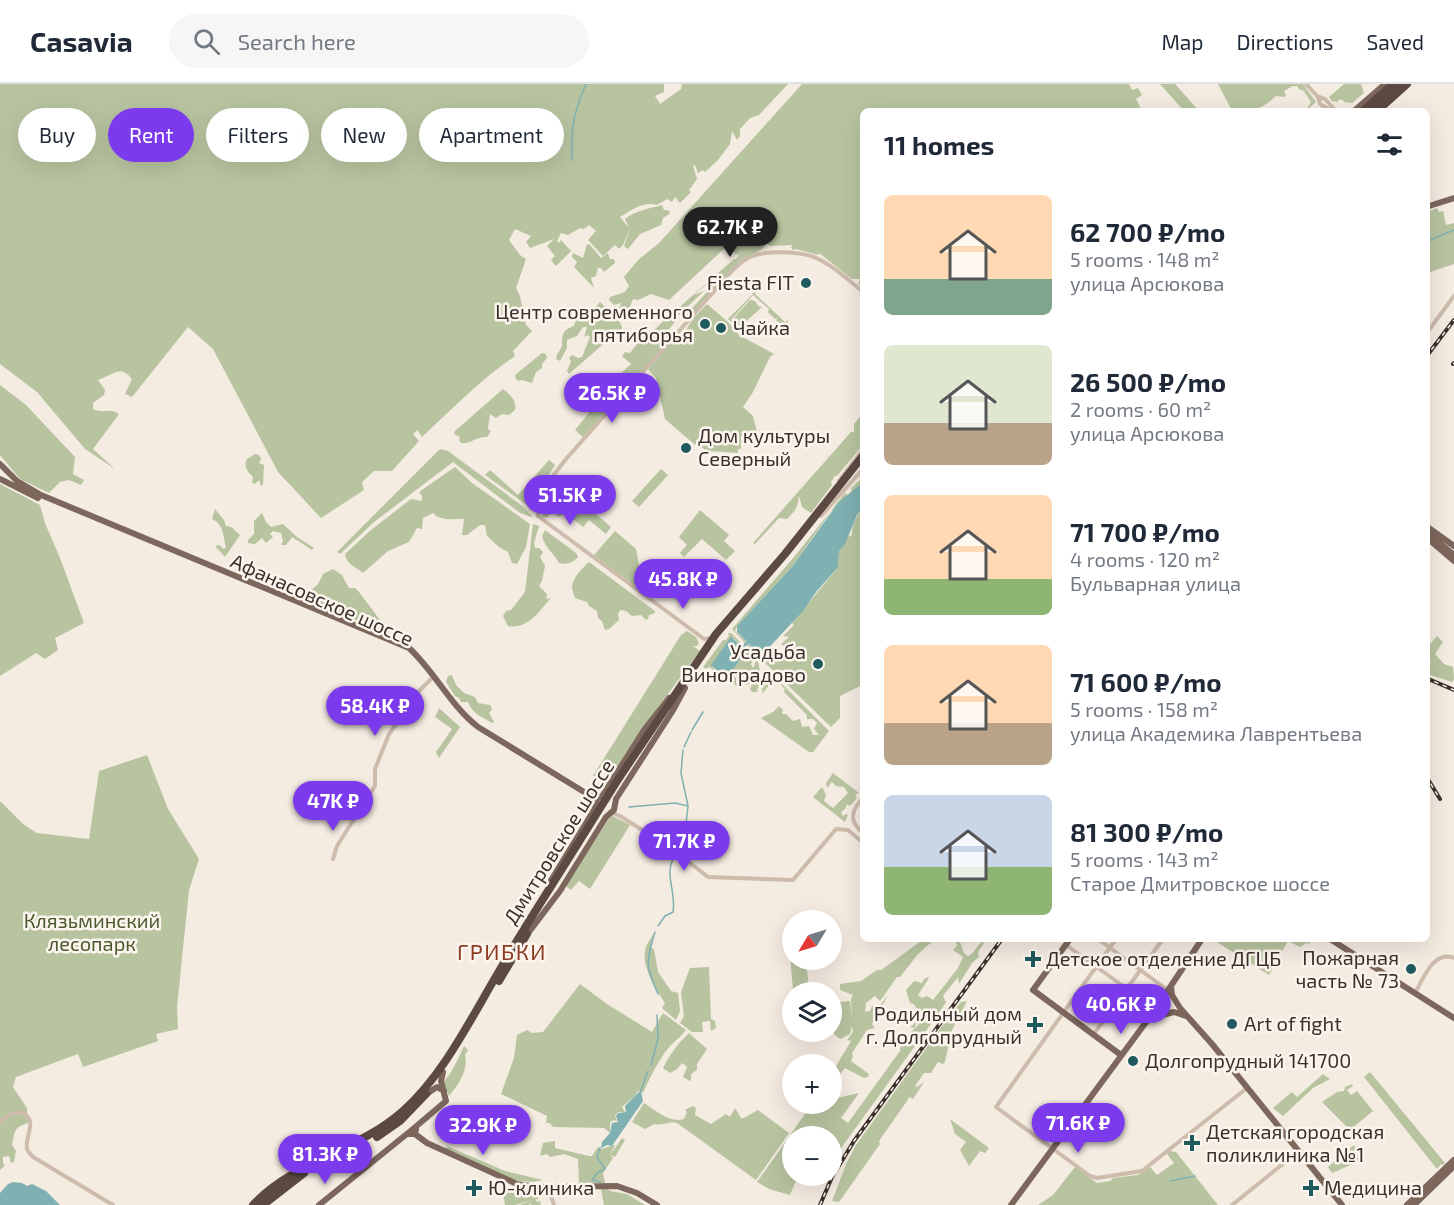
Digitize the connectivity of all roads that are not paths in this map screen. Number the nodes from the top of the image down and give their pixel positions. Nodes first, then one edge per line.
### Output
1 (1306, 84) edge
2 (1385, 84) edge
3 (1394, 84) edge
4 (1400, 84) edge
5 (1407, 84) edge
6 (1394, 95) junction
7 (1331, 108) edge
8 (1357, 108) edge
9 (1366, 108) edge
10 (1373, 108) edge
11 (1380, 108) edge
12 (1454, 198) edge
13 (1430, 206) edge
14 (860, 290) edge
15 (1454, 296) edge
16 (1430, 329) edge
17 (860, 454) edge
18 (860, 460) edge
19 (0, 464) edge
20 (860, 466) edge
21 (860, 472) edge
22 (0, 478) edge
23 (819, 515) junction
24 (1430, 529) edge
25 (1430, 538) edge
26 (1454, 546) edge
27 (1442, 548) junction
28 (1454, 555) edge
29 (1454, 561) edge
30 (716, 634) junction
31 (704, 639) junction
32 (705, 650) junction
33 (431, 679) junction
34 (683, 686) junction
35 (607, 788) junction
36 (585, 792) junction
37 (601, 796) junction
38 (860, 802) edge
39 (595, 805) junction
40 (615, 805) junction
41 (609, 814) junction
42 (620, 816) junction
43 (860, 830) edge
44 (860, 840) edge
45 (333, 859) dead end
46 (527, 930) junction
47 (1068, 942) edge
48 (1102, 942) edge
49 (1114, 942) edge
50 (1161, 942) edge
51 (1200, 942) edge
52 (1335, 942) edge
53 (1110, 948) junction
54 (1454, 958) edge
55 (1096, 967) junction
56 (1140, 970) junction
57 (1421, 982) junction
58 (1405, 986) junction
59 (1126, 989) junction
60 (1171, 992) junction
61 (1415, 993) junction
62 (1421, 997) junction
63 (1155, 1010) junction
64 (1062, 1012) junction
65 (1164, 1014) junction
66 (1189, 1018) junction
67 (1454, 1018) edge
68 (1146, 1022) junction
69 (1093, 1035) junction
70 (1120, 1055) junction
71 (443, 1072) junction
72 (1248, 1087) junction
73 (444, 1091) junction
74 (428, 1093) junction
75 (0, 1122) edge
76 (414, 1131) junction
77 (1052, 1149) junction
78 (1299, 1151) junction
79 (1454, 1160) edge
80 (1454, 1166) edge
81 (548, 1187) junction
82 (263, 1202) edge
83 (113, 1205) edge
84 (251, 1205) edge
85 (319, 1205) edge
86 (554, 1205) edge
87 (657, 1205) edge
88 (1011, 1205) edge
89 (1232, 1205) edge
90 (1342, 1205) edge
91 (1407, 1205) edge
92 (1414, 1205) edge

1 - 7 street
2 - 8 main road
3 - 6 main road
3 - 9 highway
4 - 10 highway, bridge
5 - 6 highway
6 - 11 highway
12 - 13 main road
14 - 31 street
15 - 16 street
17 - 23 street
18 - 23 highway, Дмитровское шоссе
19 - 36 main road, Афанасовское шоссе
20 - 23 highway, Дмитровское шоссе
21 - 23 street
22 - 33 main road, Афанасовское шоссе
23 - 30 highway, Дмитровское шоссе
23 - 34 highway, Дмитровское шоссе
24 - 26 main road
25 - 27 main road
27 - 28 main road
27 - 29 main road
30 - 31 street
30 - 32 highway, Дмитровское шоссе
31 - 32 street
32 - 34 highway, Дмитровское шоссе
33 - 39 main road, Афанасовское шоссе
33 - 45 street
34 - 35 main road
34 - 40 main road
34 - 46 highway, Дмитровское шоссе, bridge
35 - 36 main road
35 - 37 main road
36 - 37 main road, Афанасовское шоссе
37 - 39 main road
37 - 40 main road
38 - 43 street
39 - 41 main road
39 - 46 main road
40 - 41 main road
40 - 42 street
41 - 42 street
41 - 46 main road
42 - 44 street
46 - 71 highway, Дмитровское шоссе
46 - 82 highway, Дмитровское шоссе
47 - 55 street
47 - 64 main road
48 - 53 street
49 - 53 street
50 - 56 street
51 - 60 main road
52 - 58 main road
53 - 55 street
53 - 56 street
54 - 57 street
55 - 59 street
55 - 64 street
56 - 59 street
56 - 60 street
57 - 58 street
57 - 61 street
57 - 62 street
58 - 61 main road
59 - 63 street
59 - 69 street
60 - 63 main road
60 - 65 main road
60 - 66 main road
61 - 62 main road
62 - 67 main road
63 - 65 street
63 - 68 main road
64 - 69 main road
64 - 77 street
65 - 66 main road
65 - 68 main road
66 - 72 main road
68 - 70 main road
69 - 70 main road
70 - 77 main road
71 - 73 main road
71 - 74 highway, Дмитровское шоссе
72 - 77 street
72 - 78 main road
73 - 74 main road
73 - 76 main road
74 - 82 highway, Дмитровское шоссе
75 - 83 street
76 - 81 main road
76 - 85 main road
77 - 88 main road
78 - 89 street
78 - 90 main road
79 - 91 main road
80 - 92 main road
81 - 86 street
81 - 87 main road
82 - 84 highway, Дмитровское шоссе

